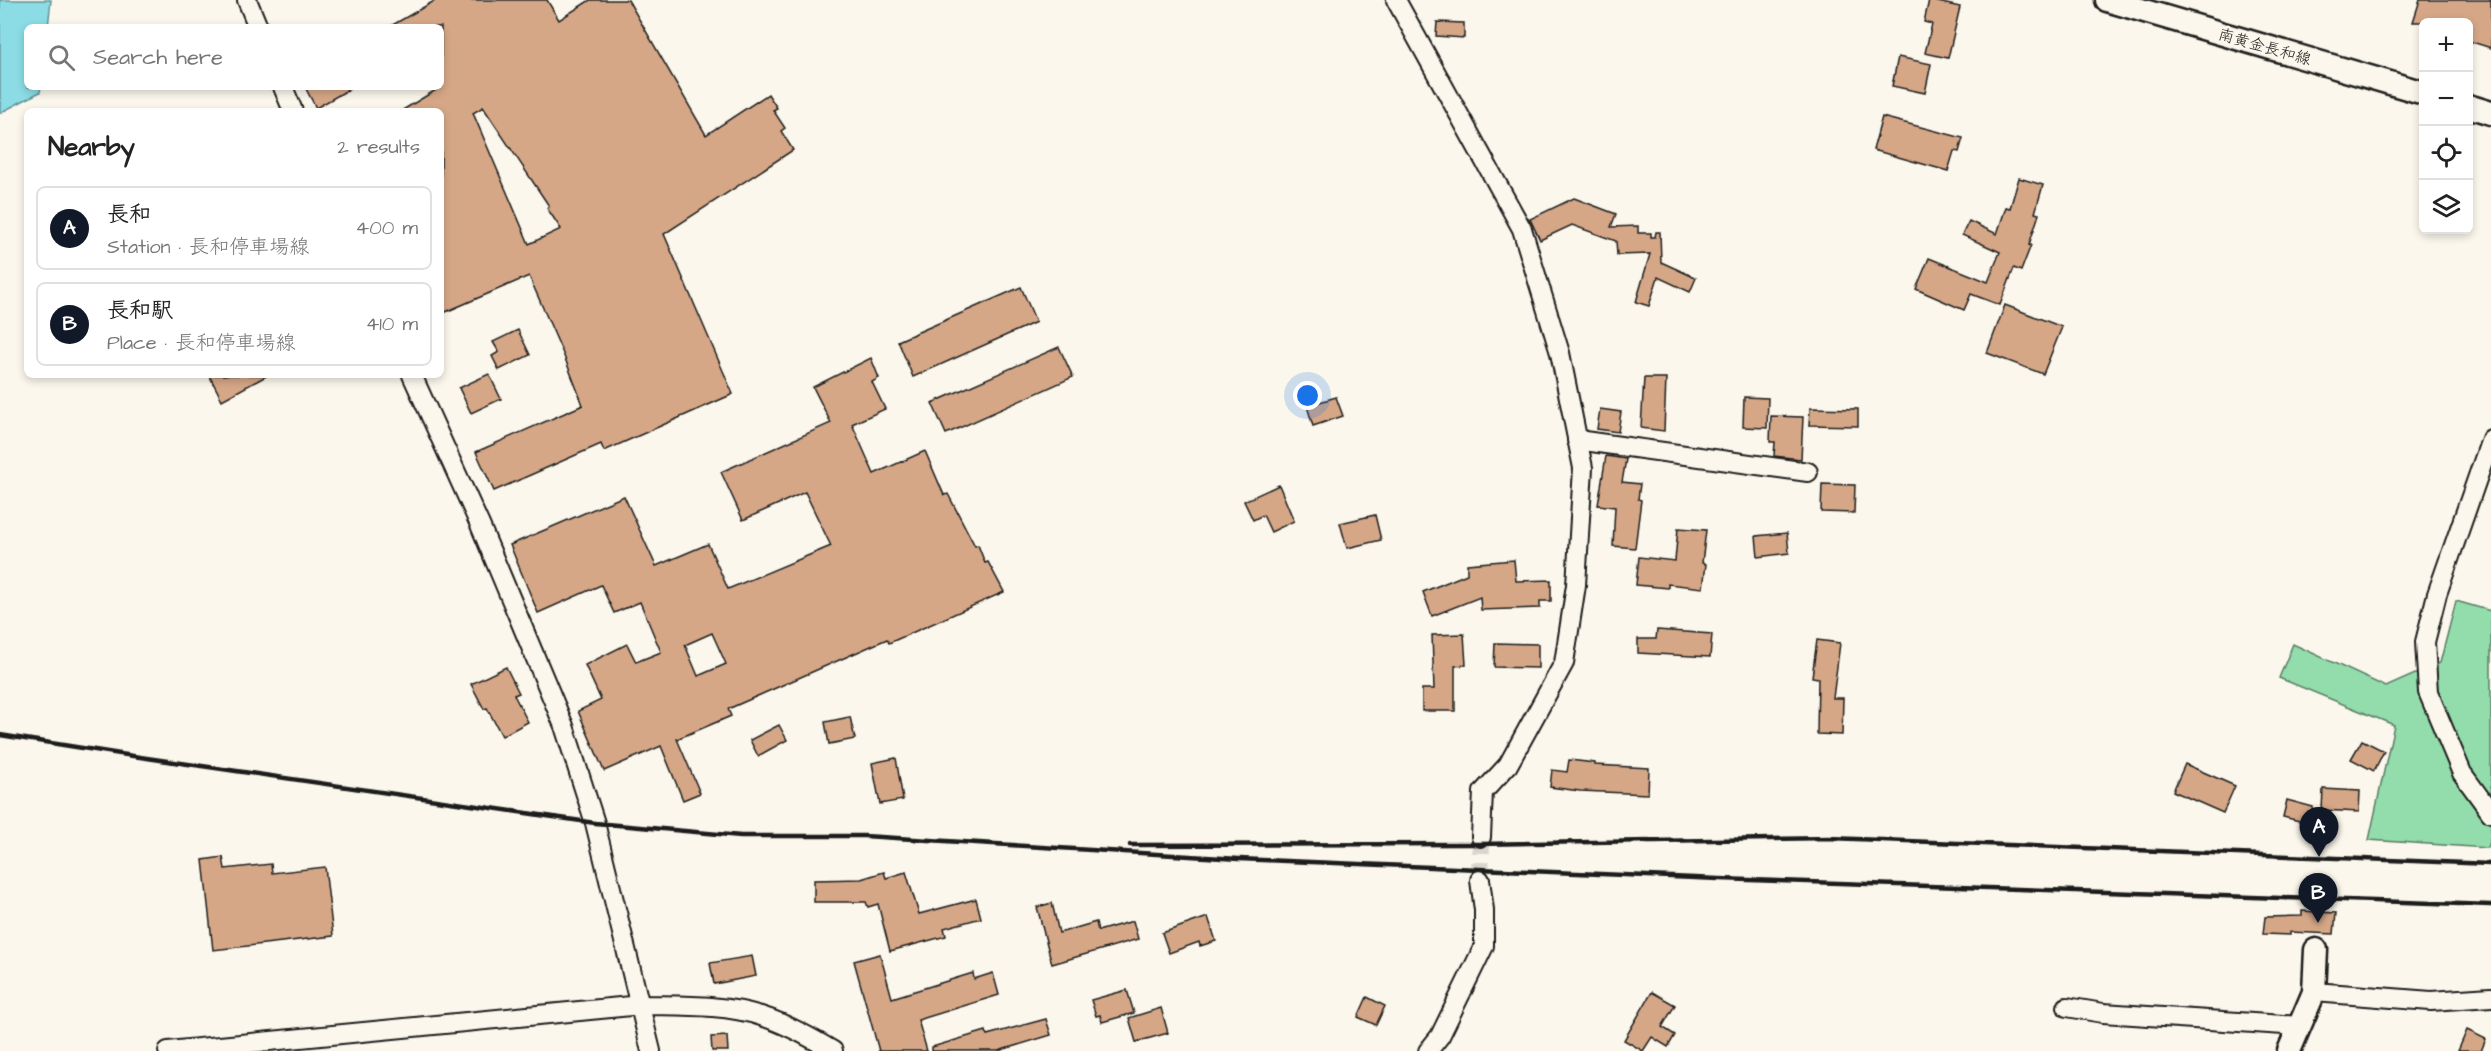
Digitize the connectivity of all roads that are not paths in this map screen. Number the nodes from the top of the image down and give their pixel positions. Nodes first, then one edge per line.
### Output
1 (247, 0) edge
2 (1396, 0) edge
3 (2107, 0) edge
4 (257, 24) edge
5 (284, 90) edge
6 (2419, 92) edge
7 (2473, 107) edge
8 (292, 108) edge
9 (2491, 113) edge
10 (413, 378) edge
11 (2491, 439) edge
12 (1577, 440) junction
13 (1808, 472) dead end
14 (2491, 813) edge
15 (1481, 837) tunnel mouth
16 (1480, 880) tunnel mouth
17 (2316, 950) dead end
18 (2314, 992) junction
19 (2491, 997) edge
20 (641, 1005) junction
21 (2067, 1007) dead end
22 (2300, 1026) junction
23 (168, 1051) edge
24 (651, 1051) edge
25 (832, 1051) edge
26 (1428, 1051) edge
27 (2289, 1051) edge

1 - 4 street
2 - 12 street
3 - 6 main road, 南黄金長和線
5 - 8 street
7 - 9 main road
10 - 20 street
11 - 14 street
12 - 13 street
12 - 15 street
16 - 26 street
17 - 18 main road
18 - 19 street
18 - 22 main road
20 - 23 street
20 - 24 street
20 - 25 street
21 - 22 street
22 - 27 main road

